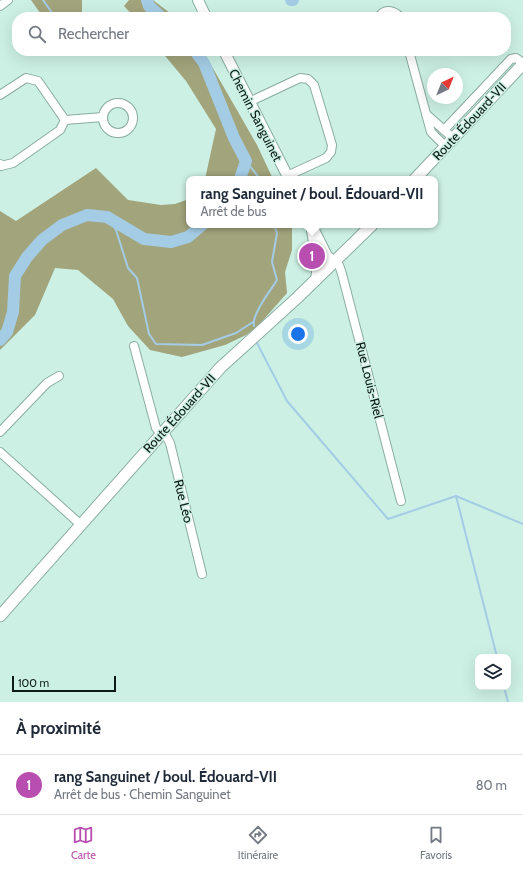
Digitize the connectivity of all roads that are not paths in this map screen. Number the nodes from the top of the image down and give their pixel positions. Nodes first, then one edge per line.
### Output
1 (8, 0) edge
2 (198, 0) edge
3 (0, 6) edge
4 (204, 12) edge
5 (226, 56) edge
6 (410, 56) edge
7 (523, 64) edge
8 (0, 95) edge
9 (249, 102) junction
10 (426, 114) junction
11 (103, 117) dead end
12 (65, 120) junction
13 (444, 130) junction
14 (453, 138) junction
15 (446, 147) junction
16 (0, 164) edge
17 (287, 176) edge
18 (292, 176) edge
19 (418, 176) edge
20 (312, 228) edge
21 (313, 228) edge
22 (369, 228) edge
23 (334, 262) junction
24 (316, 280) junction
25 (134, 346) dead end
26 (59, 376) dead end
27 (0, 432) edge
28 (162, 432) junction
29 (0, 452) edge
30 (401, 501) dead end
31 (80, 524) junction
32 (202, 574) dead end
33 (0, 616) edge

1 - 3 street
2 - 4 street
5 - 9 street, Chemin Sanguinet
6 - 10 street
7 - 13 street
7 - 14 main road, Route Édouard-VII
8 - 12 street
9 - 17 street, Chemin Sanguinet
9 - 18 street
10 - 13 street
10 - 15 street
11 - 12 street
12 - 16 street
13 - 14 street
14 - 15 main road, Route Édouard-VII
15 - 19 main road, Route Édouard-VII
20 - 24 street
21 - 23 street
22 - 23 main road, Route Édouard-VII
23 - 24 main road, Route Édouard-VII
23 - 30 street, Rue Louis-Riel
24 - 28 main road, Route Édouard-VII
25 - 28 street, Rue Léo
26 - 27 street
28 - 31 main road, Route Édouard-VII
28 - 32 street, Rue Léo
29 - 31 street
31 - 33 main road, Route Édouard-VII

